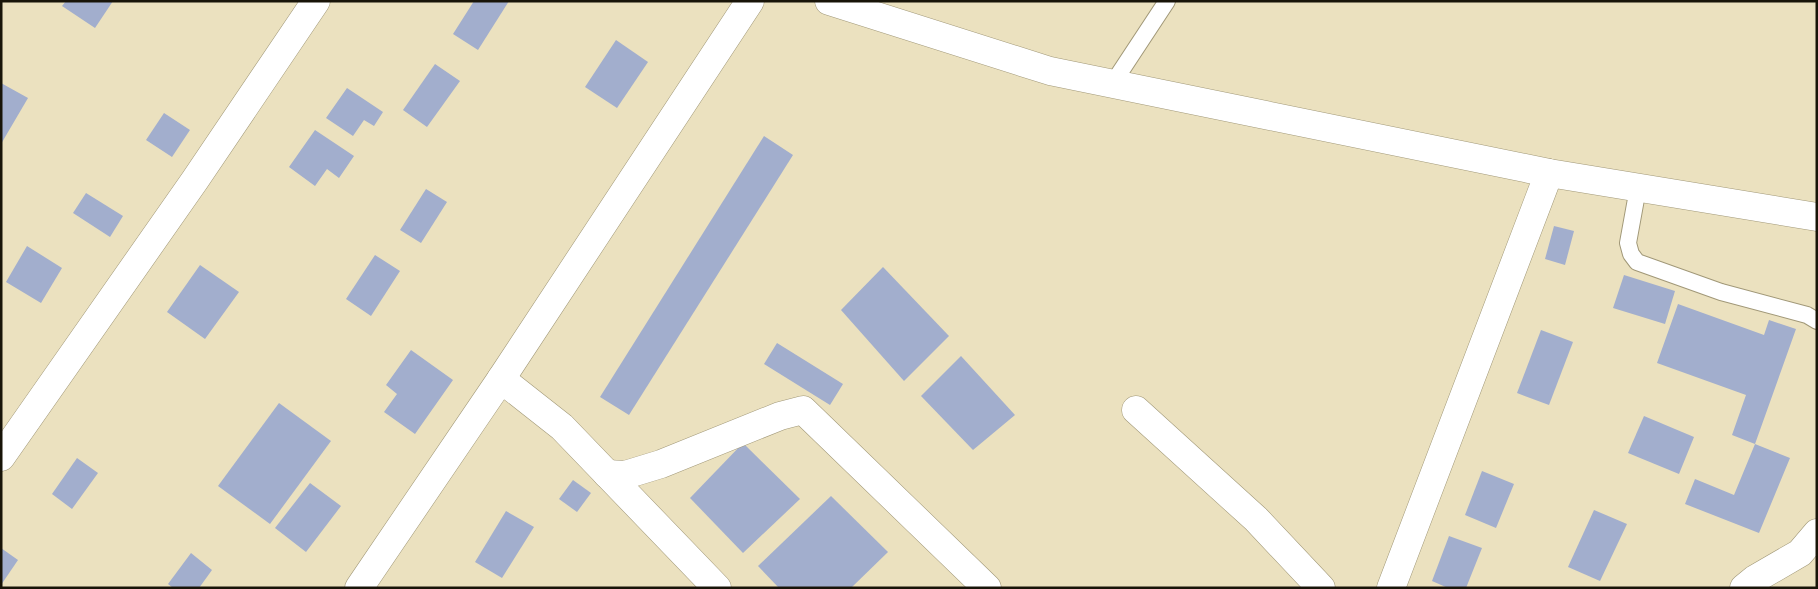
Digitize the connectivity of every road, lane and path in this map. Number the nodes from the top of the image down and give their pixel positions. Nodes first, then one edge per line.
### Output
1 (316, 1) edge
2 (750, 1) edge
3 (829, 1) edge
4 (1167, 1) edge
5 (1113, 83) junction
6 (1548, 173) junction
7 (1638, 188) junction
8 (1817, 217) edge
9 (1817, 321) edge
10 (501, 379) junction
11 (1136, 410) dead end
12 (1, 457) edge
13 (607, 474) junction
14 (1817, 533) edge
15 (1754, 585) edge
16 (714, 587) edge
17 (359, 588) edge
18 (987, 588) edge
19 (1321, 588) edge
20 (1391, 588) edge

1 - 12 street
2 - 10 street
3 - 5 street
4 - 5 lane
5 - 6 street
6 - 7 street
6 - 20 street
7 - 8 street
7 - 9 lane
10 - 13 street
10 - 17 street
11 - 19 street
13 - 16 street
13 - 18 street
14 - 15 street

